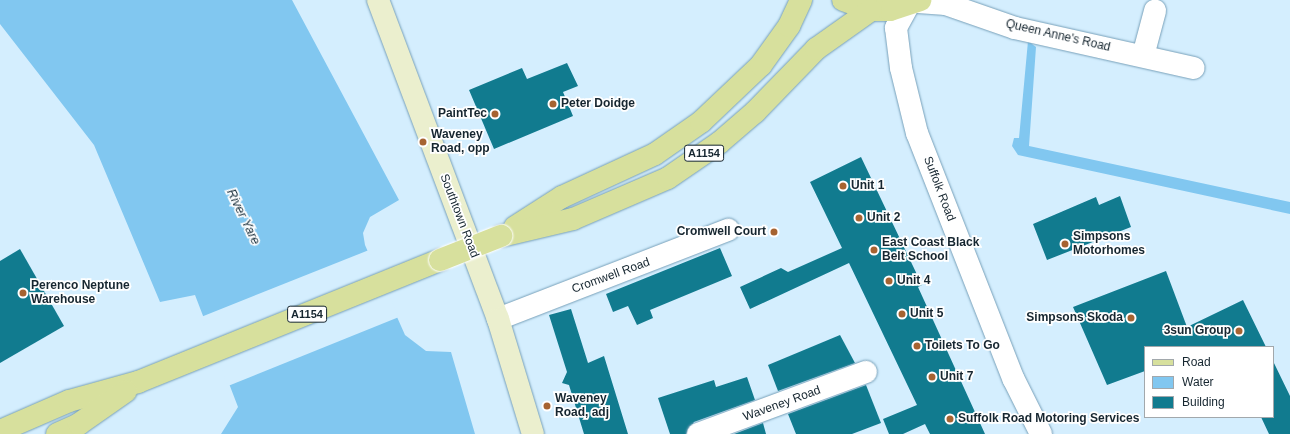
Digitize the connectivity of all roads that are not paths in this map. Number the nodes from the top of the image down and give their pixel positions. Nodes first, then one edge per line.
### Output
1 (378, 0) edge
2 (801, 0) edge
3 (843, 0) edge
4 (915, 2) edge
5 (966, 7) edge
6 (871, 10) junction
7 (1155, 11) dead end
8 (1143, 56) junction
9 (1194, 68) dead end
10 (725, 231) dead end
11 (501, 236) junction
12 (498, 319) junction
13 (866, 372) dead end
14 (138, 382) junction
15 (0, 431) edge
16 (57, 434) edge
17 (534, 434) edge
18 (698, 434) edge
19 (1041, 434) edge

1 - 12 street, Southtown Road
2 - 11 main road, A1154
3 - 6 main road, A1154
4 - 5 street, Queen Anne's Road
4 - 6 main road, A1154
4 - 19 street, Suffolk Road
5 - 8 street, Queen Anne's Road
6 - 11 main road, A1154
7 - 8 street
8 - 9 street, Queen Anne's Road
10 - 12 street, Cromwell Road
11 - 14 main road, A1154, bridge
12 - 17 street, Southtown Road
13 - 18 street, Waveney Road
14 - 15 main road, A1154
14 - 16 main road, A1154

